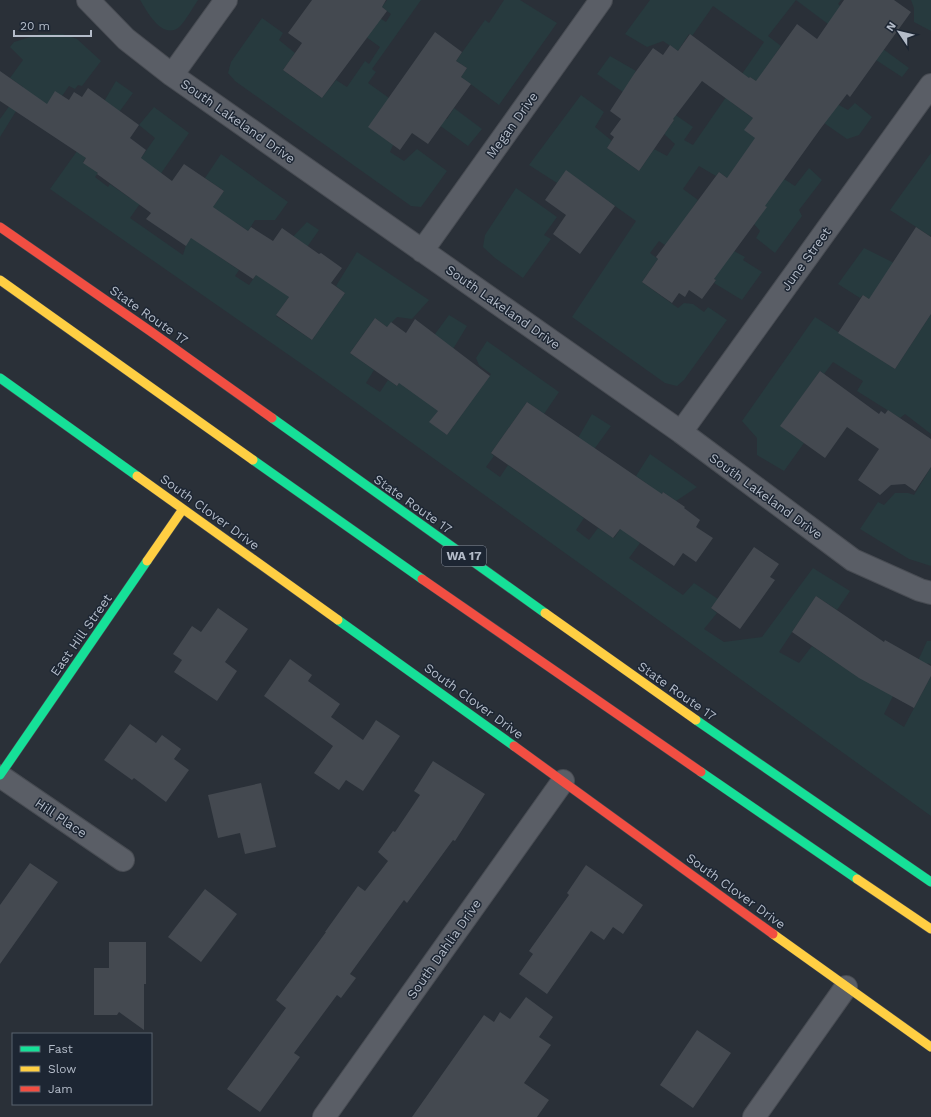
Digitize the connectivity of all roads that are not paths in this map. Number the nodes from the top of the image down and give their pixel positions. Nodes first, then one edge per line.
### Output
1 (88, 0) edge
2 (226, 0) edge
3 (601, 0) edge
4 (172, 75) junction
5 (931, 85) edge
6 (0, 227) edge
7 (422, 251) junction
8 (0, 280) edge
9 (0, 378) edge
10 (681, 432) junction
11 (183, 509) junction
12 (931, 593) edge
13 (0, 776) edge
14 (563, 781) junction
15 (123, 860) dead end
16 (931, 882) edge
17 (931, 929) edge
18 (846, 987) junction
19 (931, 1047) edge
20 (324, 1117) edge
21 (754, 1117) edge

1 - 4 street, South Lakeland Drive
2 - 4 street
3 - 7 street, Megan Drive
4 - 7 street, South Lakeland Drive
5 - 10 street, June Street
6 - 16 main road, State Route 17 / WA 17
7 - 10 street, South Lakeland Drive
8 - 17 main road
9 - 11 main road, South Clover Drive
10 - 12 street, South Lakeland Drive
11 - 13 main road, East Hill Street
11 - 14 main road, South Clover Drive
13 - 15 street, Hill Place
14 - 18 main road, South Clover Drive
14 - 20 street, South Dahlia Drive
18 - 19 main road, South Clover Drive
18 - 21 street

